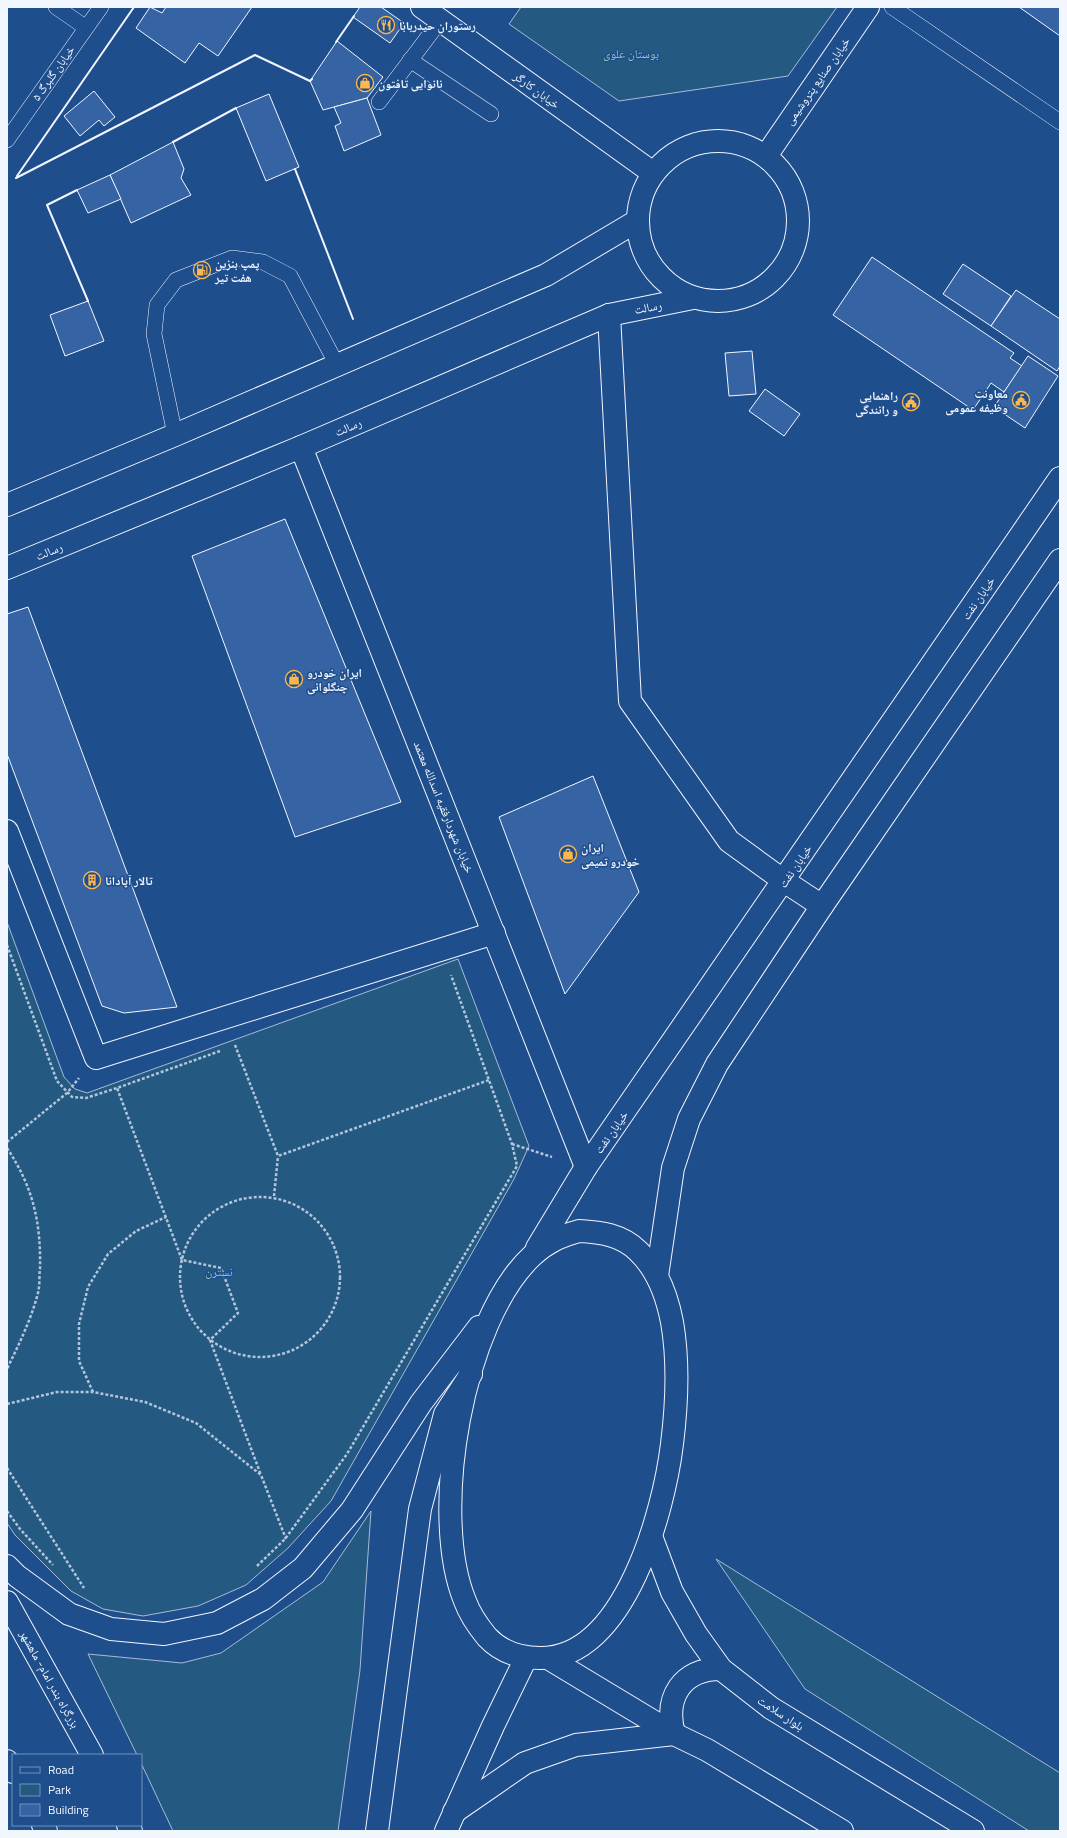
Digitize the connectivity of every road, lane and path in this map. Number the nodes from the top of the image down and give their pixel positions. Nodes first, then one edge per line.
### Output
1 (56, 7) edge
2 (100, 7) edge
3 (422, 7) edge
4 (868, 7) edge
5 (892, 7) edge
6 (440, 21) junction
7 (85, 28) junction
8 (410, 60) junction
9 (379, 102) dead end
10 (491, 114) dead end
11 (1060, 122) edge
12 (7, 140) edge
13 (766, 156) junction
14 (653, 173) junction
15 (637, 221) junction
16 (693, 298) junction
17 (609, 315) junction
18 (337, 365) junction
19 (175, 435) junction
20 (301, 447) junction
21 (1060, 478) edge
22 (7, 505) edge
23 (1060, 560) edge
24 (7, 568) edge
25 (7, 831) edge
26 (784, 881) junction
27 (822, 906) junction
28 (494, 933) junction
29 (7, 945) edge
30 (449, 969) dead end
31 (243, 1043) dead end
32 (235, 1045) junction
33 (228, 1048) dead end
34 (220, 1051) dead end
35 (96, 1058) junction
36 (489, 1080) junction
37 (117, 1088) junction
38 (67, 1093) junction
39 (7, 1142) edge
40 (7, 1148) edge
41 (278, 1156) junction
42 (586, 1168) junction
43 (274, 1196) junction
44 (166, 1217) junction
45 (533, 1255) junction
46 (182, 1260) junction
47 (657, 1276) junction
48 (496, 1306) junction
49 (210, 1340) junction
50 (7, 1369) edge
51 (471, 1374) junction
52 (93, 1392) junction
53 (7, 1404) edge
54 (7, 1468) edge
55 (260, 1475) junction
56 (7, 1511) edge
57 (651, 1536) junction
58 (285, 1539) junction
59 (7, 1566) edge
60 (56, 1568) dead end
61 (254, 1568) dead end
62 (303, 1568) junction
63 (79, 1586) dead end
64 (7, 1602) edge
65 (526, 1658) junction
66 (548, 1658) junction
67 (721, 1669) junction
68 (674, 1734) junction
69 (91, 1754) edge
70 (7, 1761) edge
71 (12, 1770) edge
72 (450, 1821) edge
73 (377, 1831) edge
74 (842, 1831) edge
75 (974, 1831) edge

1 - 7 lane
2 - 7 lane, خیابان گلبرگ ۵
3 - 6 main road, خیابان کارگر
4 - 13 main road, خیابان صنایع پتروشیمی
5 - 11 lane
6 - 8 lane
6 - 14 main road, خیابان کارگر
7 - 12 lane, خیابان گلبرگ ۵
8 - 9 lane
8 - 10 lane
13 - 14 main road
13 - 16 main road
14 - 15 main road
15 - 16 main road
15 - 18 main road
16 - 17 main road, رسالت
17 - 20 main road, رسالت
17 - 26 main road
18 - 19 main road
18 - 19 lane
19 - 22 main road
20 - 24 main road, رسالت
20 - 28 main road, خیابان شهردارفقیه اسدالله معتمد
21 - 26 main road, خیابان نفت
23 - 27 main road
25 - 35 main road
26 - 27 main road
26 - 42 main road, خیابان نفت
27 - 47 main road
28 - 35 main road
28 - 42 main road, خیابان شهردارفقیه اسدالله معتمد
29 - 38 path
30 - 36 path
31 - 32 path
32 - 33 path
32 - 41 path
34 - 37 path
35 - 38 path
36 - 41 path
36 - 58 path
37 - 38 path
37 - 44 path
38 - 39 path
40 - 50 path
41 - 43 path
42 - 45 main road, خیابان نفت
43 - 46 path
43 - 49 path
44 - 46 path
44 - 52 path
45 - 47 main road
45 - 48 main road
46 - 49 path
46 - 49 path
47 - 57 main road
48 - 51 main road
48 - 62 main road
49 - 55 path
51 - 65 main road
51 - 73 main road
52 - 53 path
52 - 55 path
54 - 63 path
55 - 58 path
56 - 60 path
57 - 66 main road
57 - 67 main road, بلوار سلامت
58 - 61 path
58 - 62 path
59 - 62 main road
64 - 69 main road, بزرگراه بندر امام- ماهشهر
65 - 66 main road
65 - 72 main road
66 - 68 main road
67 - 68 main road
67 - 75 main road, بلوار سلامت
68 - 72 main road
68 - 74 main road
70 - 71 main road

